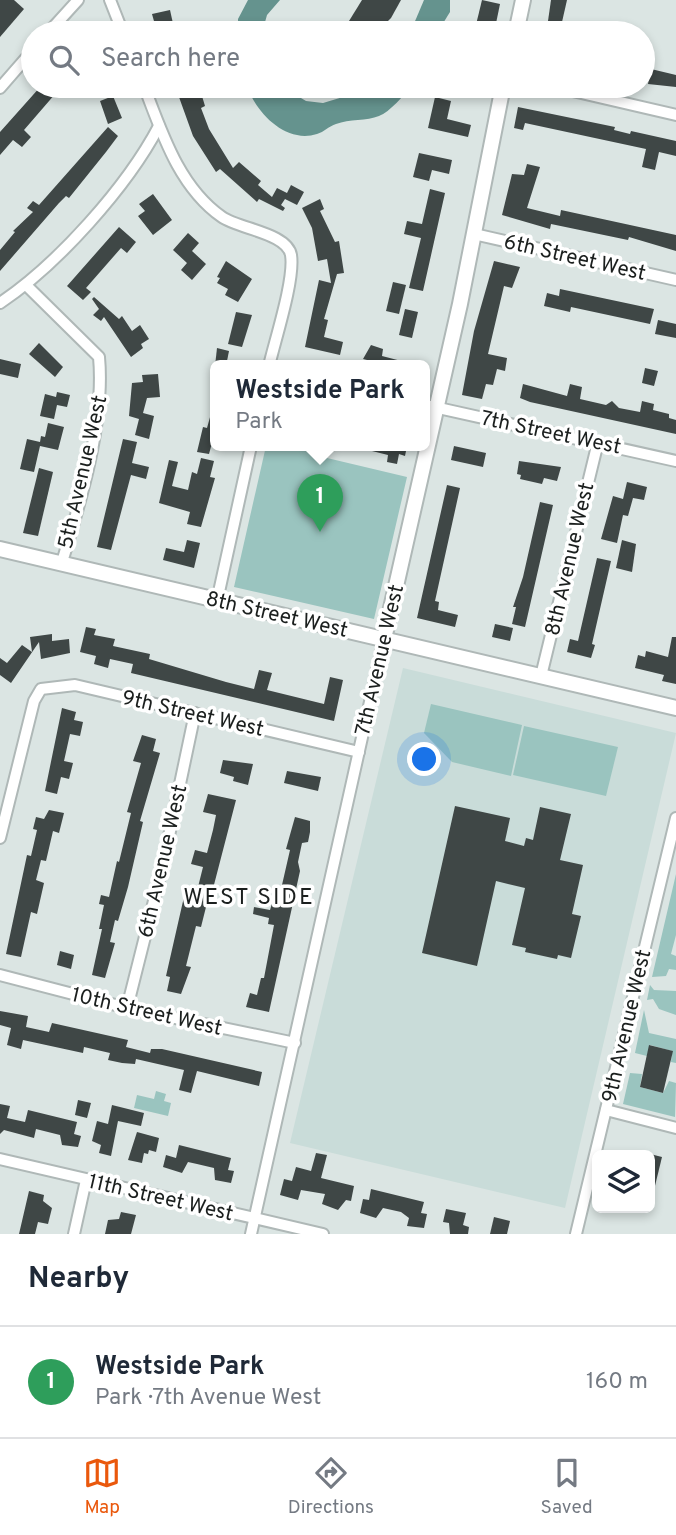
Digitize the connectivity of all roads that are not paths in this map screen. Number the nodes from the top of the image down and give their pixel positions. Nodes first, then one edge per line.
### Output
1 (78, 0) edge
2 (110, 0) edge
3 (523, 0) edge
4 (59, 21) edge
5 (118, 21) edge
6 (519, 21) edge
7 (21, 64) edge
8 (0, 88) edge
9 (148, 98) edge
10 (501, 98) edge
11 (603, 98) edge
12 (676, 115) edge
13 (159, 126) junction
14 (474, 234) junction
15 (676, 279) edge
16 (27, 286) junction
17 (0, 303) edge
18 (270, 360) edge
19 (431, 406) edge
20 (597, 442) junction
21 (250, 451) edge
22 (422, 451) edge
23 (676, 461) edge
24 (0, 549) edge
25 (62, 562) junction
26 (217, 601) junction
27 (384, 639) junction
28 (541, 676) junction
29 (676, 708) edge
30 (195, 713) junction
31 (359, 752) junction
32 (675, 824) edge
33 (0, 838) edge
34 (0, 975) edge
35 (127, 1008) junction
36 (295, 1044) junction
37 (606, 1110) junction
38 (676, 1128) edge
39 (0, 1159) edge
40 (86, 1180) junction
41 (254, 1218) junction
42 (74, 1234) edge
43 (251, 1234) edge
44 (323, 1234) edge
45 (576, 1234) edge

1 - 4 street
2 - 5 street
3 - 6 street
7 - 8 street
9 - 13 street
10 - 14 street, 7th Avenue West
11 - 12 street
13 - 16 street
13 - 18 street
14 - 15 street, 6th Street West
14 - 19 street, 7th Avenue West
16 - 17 street
16 - 25 street, 5th Avenue West
19 - 20 street, 7th Street West
20 - 23 street, 7th Street West
20 - 28 street, 8th Avenue West
21 - 26 street
22 - 27 street, 7th Avenue West
24 - 25 street, 8th Street West
25 - 26 street, 8th Street West
26 - 27 street, 8th Street West
27 - 28 street, 8th Street West
27 - 31 street, 7th Avenue West
28 - 29 street, 8th Street West
30 - 31 street, 9th Street West
30 - 33 street, 9th Street West
30 - 35 street, 6th Avenue West
31 - 36 street, 7th Avenue West
32 - 37 street, 9th Avenue West
34 - 35 street, 10th Street West
35 - 36 street, 10th Street West
36 - 41 street, 7th Avenue West
37 - 38 street
37 - 45 street, 9th Avenue West
39 - 40 street, 11th Street West
40 - 41 street, 11th Street West
40 - 42 street
41 - 43 street, 7th Avenue West
41 - 44 street, 11th Street West

